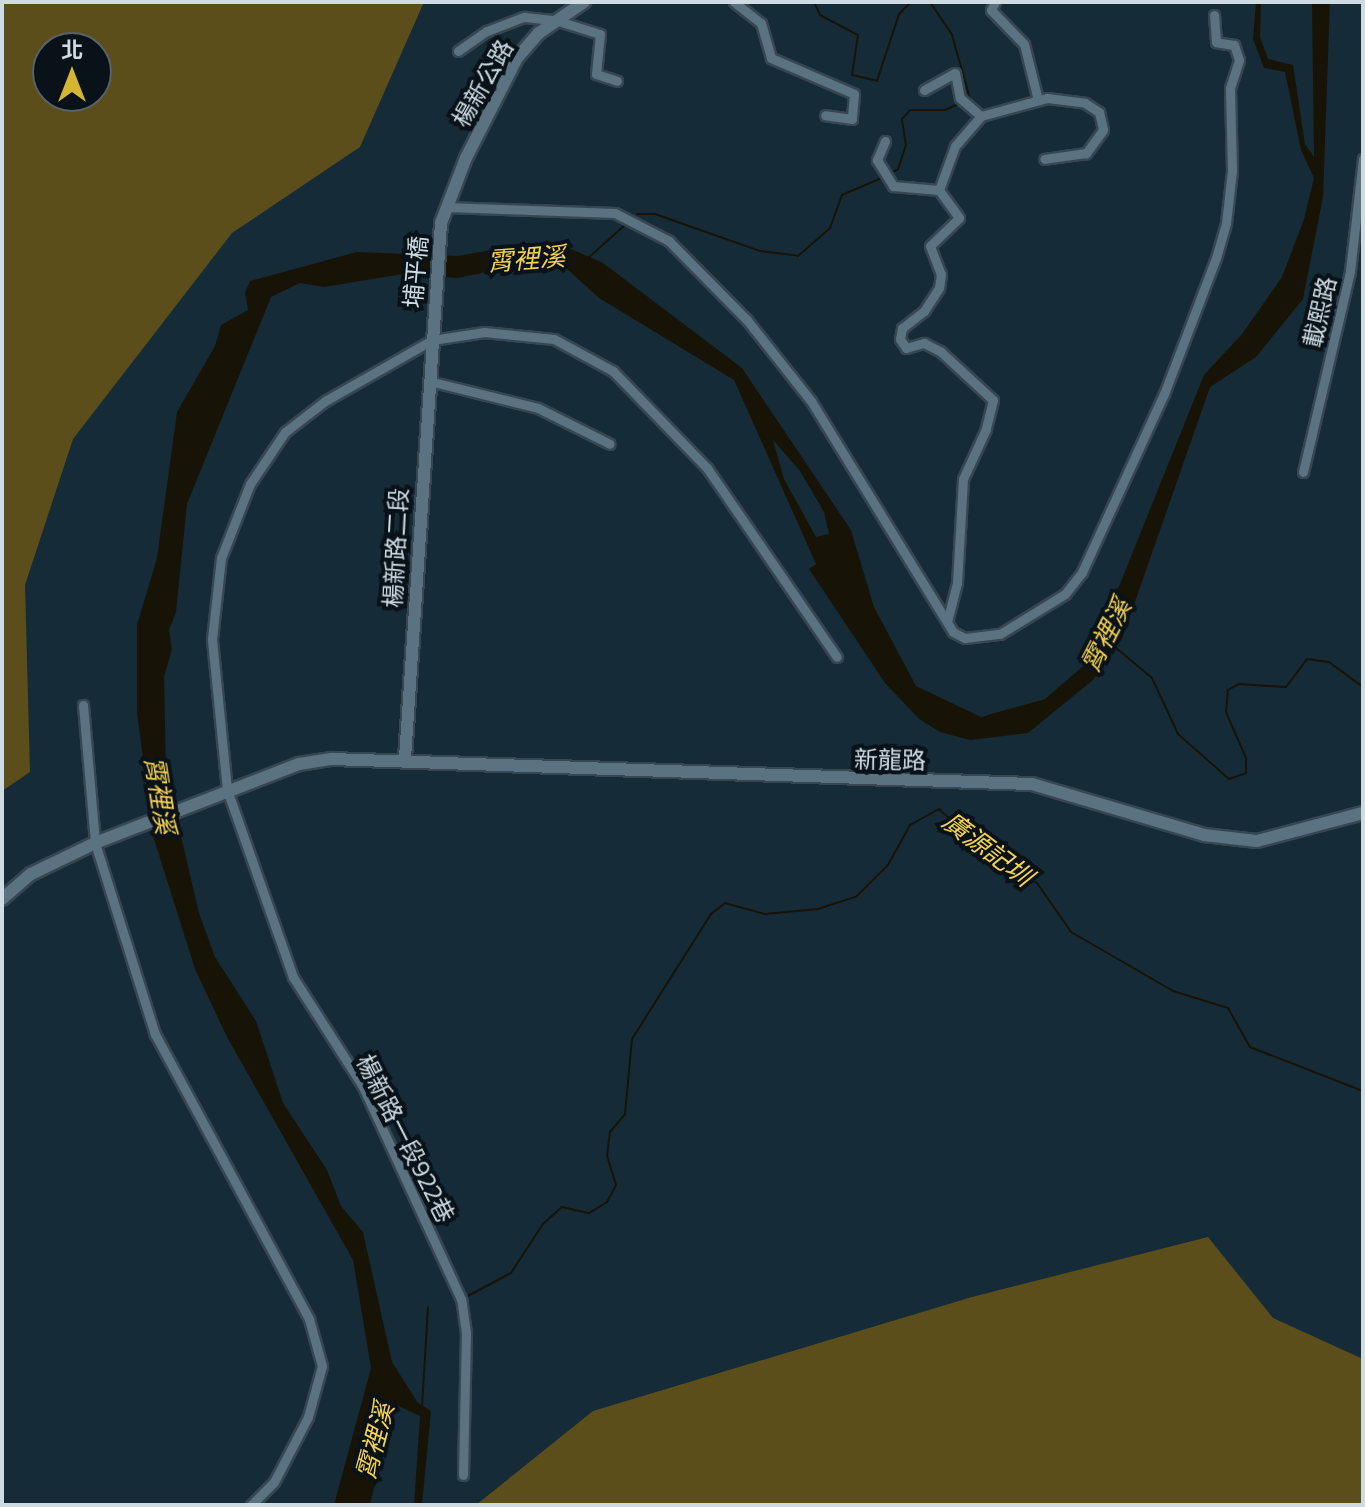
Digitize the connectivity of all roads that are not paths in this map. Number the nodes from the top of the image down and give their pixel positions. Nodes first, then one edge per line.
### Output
1 (584, 2) edge
2 (734, 2) edge
3 (995, 2) edge
4 (1214, 15) dead end
5 (555, 20) junction
6 (458, 51) dead end
7 (617, 81) dead end
8 (924, 90) dead end
9 (1038, 100) junction
10 (825, 115) dead end
11 (981, 116) junction
12 (885, 141) dead end
13 (1044, 159) dead end
14 (1363, 159) edge
15 (939, 190) junction
16 (446, 207) junction
17 (432, 340) junction
18 (429, 381) junction
19 (610, 444) dead end
20 (1303, 472) dead end
21 (947, 622) junction
22 (837, 657) dead end
23 (83, 705) dead end
24 (405, 758) junction
25 (227, 790) junction
26 (1363, 813) edge
27 (95, 843) junction
28 (2, 899) edge
29 (463, 1475) dead end
30 (251, 1505) edge

1 - 5 main road, 楊新公路
2 - 10 street
3 - 9 street
4 - 21 street
5 - 6 street
5 - 7 street
5 - 16 main road, 楊新公路
8 - 11 street
9 - 11 street
9 - 13 street
11 - 15 street
12 - 15 street
14 - 20 street, 載熙路
15 - 21 street
16 - 17 main road, 埔平橋
16 - 21 street
17 - 18 main road, 楊新路二段
17 - 22 street
17 - 25 street, 楊新路一段922巷
18 - 19 street
18 - 24 main road, 楊新路二段
23 - 27 street
24 - 25 main road, 新龍路
24 - 26 main road, 新龍路
25 - 27 main road, 新龍路
25 - 29 street, 楊新路一段922巷
27 - 28 main road, 新龍路
27 - 30 street

